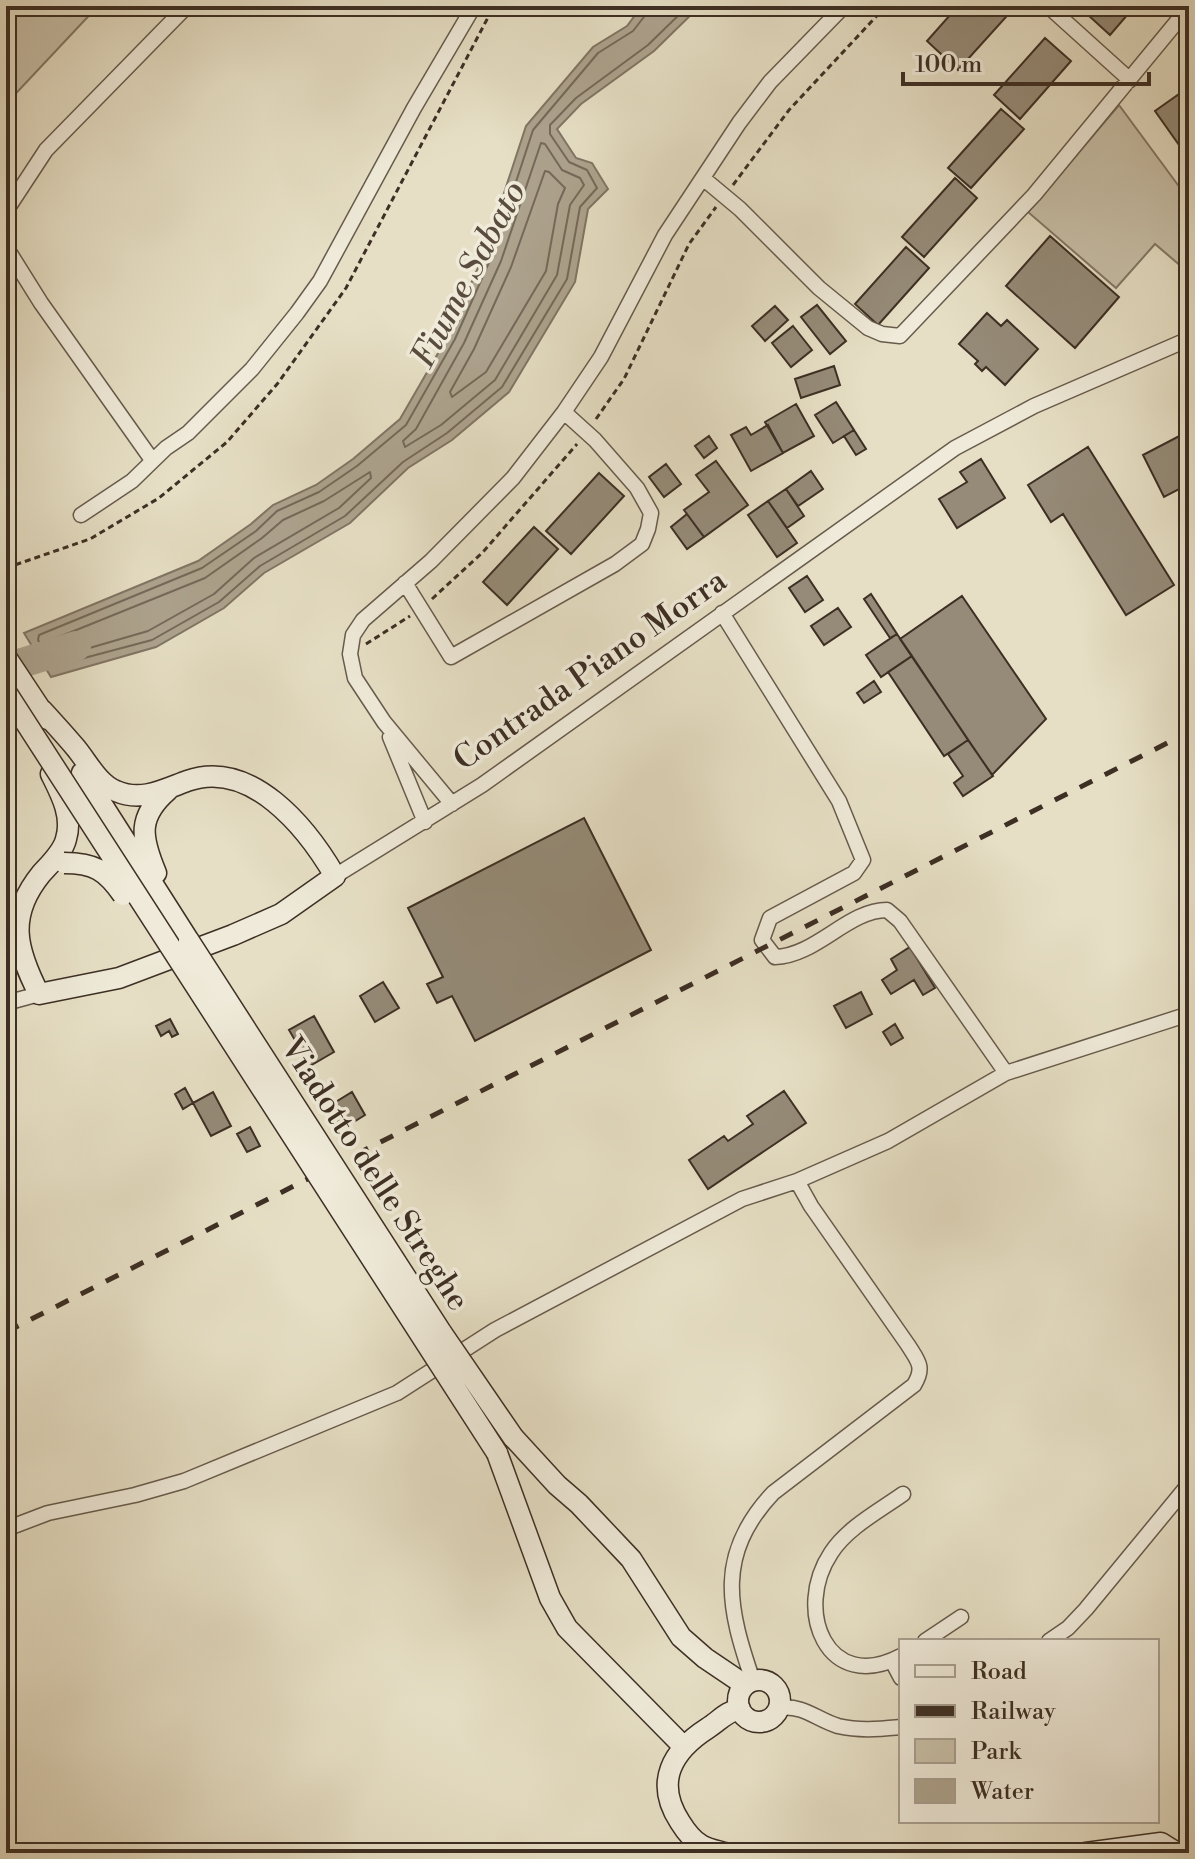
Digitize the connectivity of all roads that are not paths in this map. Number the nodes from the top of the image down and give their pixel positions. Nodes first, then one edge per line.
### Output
1 (187, 6) edge
2 (474, 6) edge
3 (844, 6) edge
4 (1048, 6) edge
5 (1189, 7) edge
6 (1130, 80) junction
7 (704, 179) junction
8 (6, 211) edge
9 (6, 247) edge
10 (1189, 339) edge
11 (564, 412) junction
12 (152, 460) junction
13 (81, 515) dead end
14 (405, 583) junction
15 (722, 613) junction
16 (6, 657) edge
17 (6, 692) edge
18 (18, 710) junction
19 (42, 710) junction
20 (384, 722) junction
21 (159, 794) junction
22 (452, 804) junction
23 (425, 822) junction
24 (61, 858) junction
25 (335, 876) junction
26 (189, 941) junction
27 (189, 979) junction
28 (39, 994) junction
29 (6, 1003) edge
30 (1189, 1014) edge
31 (1006, 1073) junction
32 (797, 1181) junction
33 (1189, 1484) edge
34 (903, 1494) dead end
35 (6, 1529) edge
36 (961, 1617) dead end
37 (928, 1639) edge
38 (1052, 1639) edge
39 (897, 1658) edge
40 (749, 1683) junction
41 (779, 1708) junction
42 (740, 1709) junction
43 (899, 1727) edge
44 (684, 1747) junction
45 (725, 1853) edge
46 (1086, 1853) edge
47 (1177, 1853) edge

1 - 8 street
2 - 12 street
3 - 7 street
4 - 6 street
5 - 6 street
6 - 7 street
7 - 11 street
9 - 12 street
10 - 15 street, Contrada Piano Morra
11 - 14 street
11 - 14 street
12 - 13 street
14 - 20 street
15 - 22 street, Contrada Piano Morra
15 - 31 street
16 - 19 main road
17 - 18 main road, bridge
18 - 24 main road, bridge
18 - 27 main road, bridge
19 - 21 main road
19 - 26 main road
20 - 22 street
20 - 23 street
21 - 25 main road
21 - 26 main road
22 - 23 street, Contrada Piano Morra
23 - 25 street, Contrada Piano Morra
24 - 27 main road, bridge
24 - 28 main road
25 - 28 main road, Contrada Piano Morra
26 - 40 main road, Viadotto delle Streghe, bridge
27 - 44 main road, bridge
28 - 29 street, Contrada Piano Morra
30 - 31 street
31 - 32 street
32 - 35 street
32 - 40 street
33 - 38 street
34 - 39 street
36 - 37 street
40 - 41 main road
40 - 42 main road
41 - 42 main road
41 - 43 street
42 - 44 main road
44 - 45 main road
46 - 47 main road

